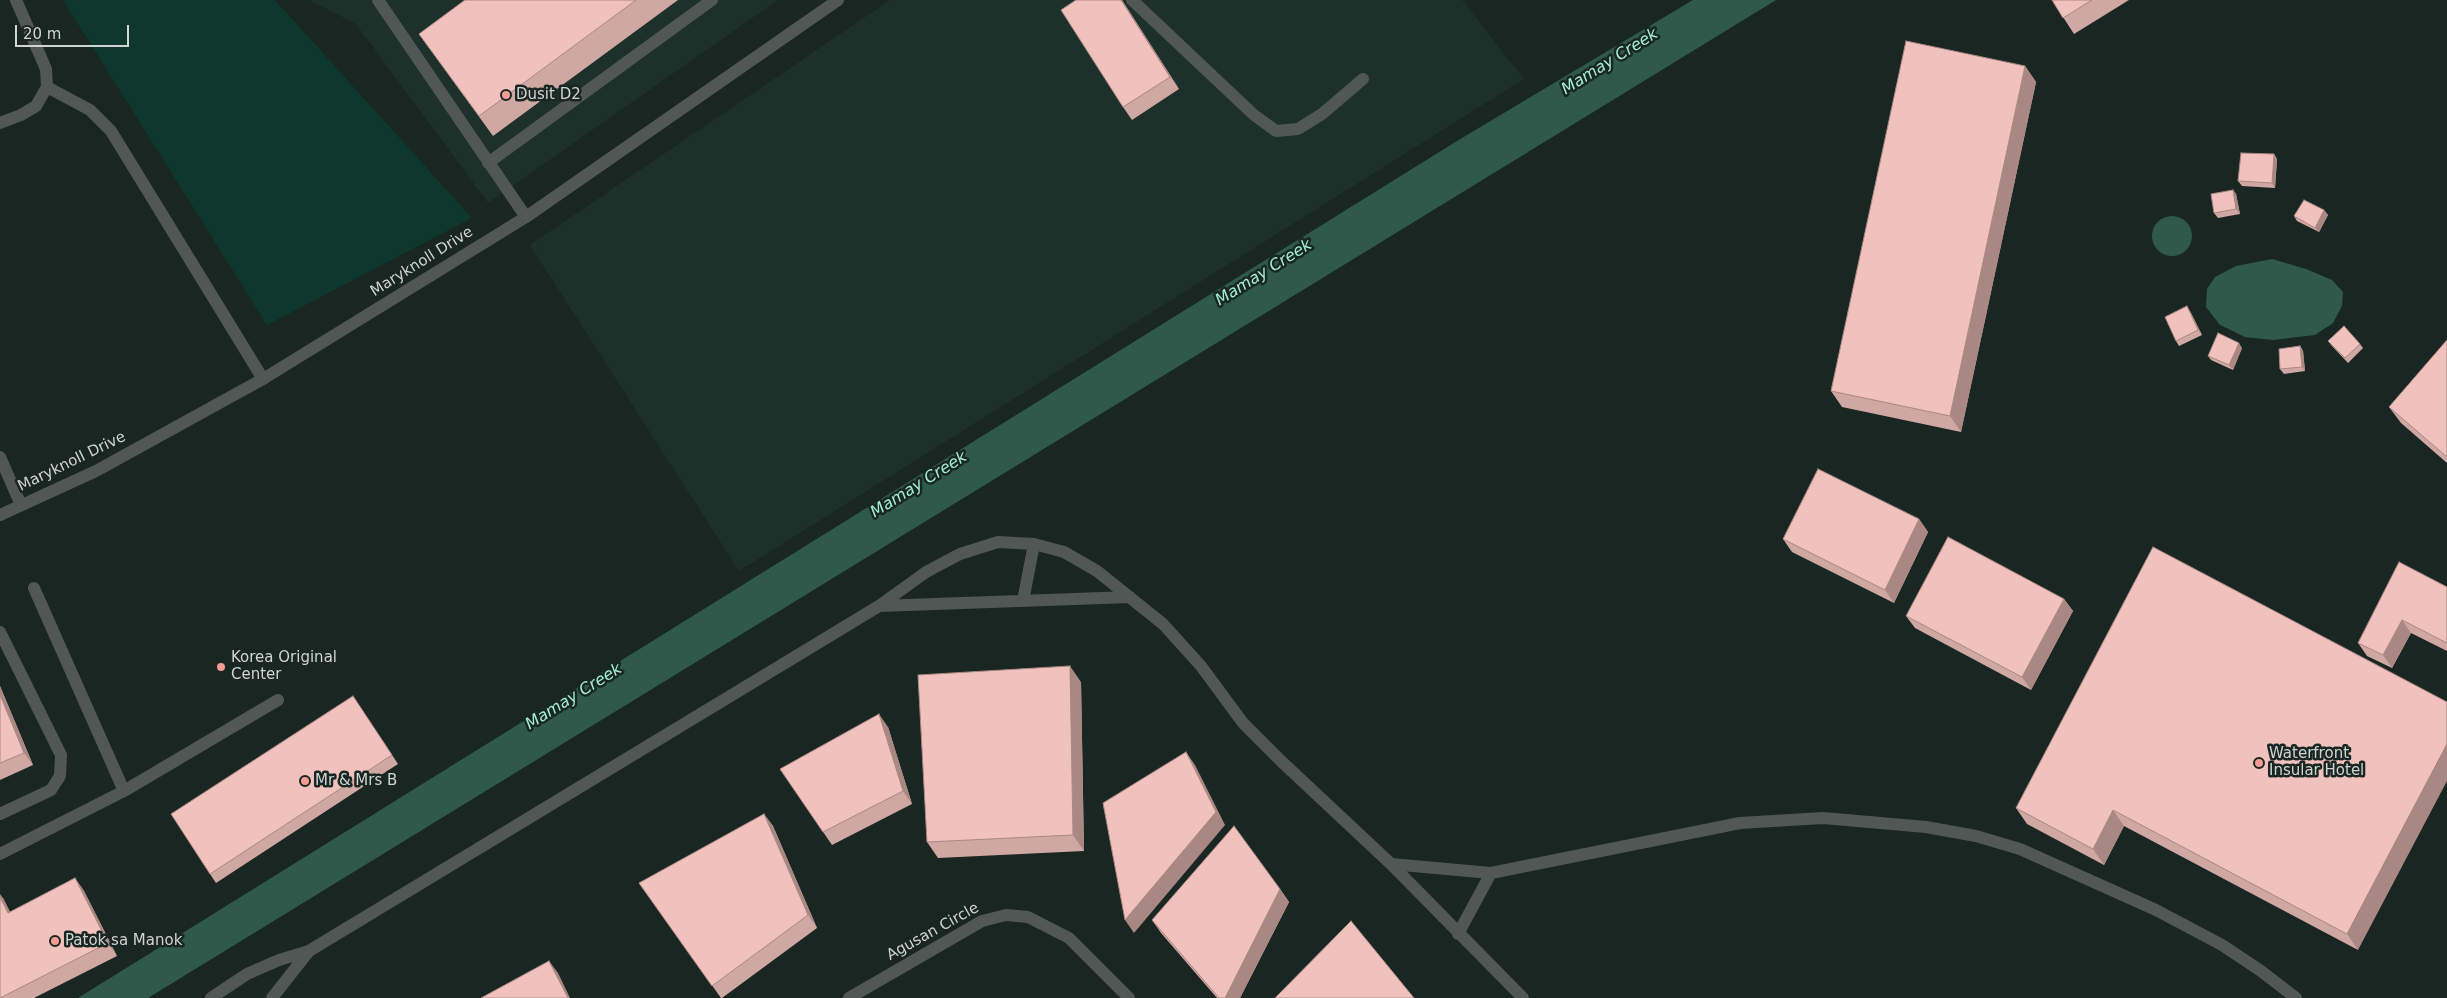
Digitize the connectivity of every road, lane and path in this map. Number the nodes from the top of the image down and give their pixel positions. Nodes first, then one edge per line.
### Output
1 (16, 0) edge
2 (378, 0) edge
3 (712, 0) edge
4 (838, 0) edge
5 (1132, 0) edge
6 (1363, 79) dead end
7 (47, 87) junction
8 (0, 123) edge
9 (488, 163) junction
10 (526, 217) junction
11 (263, 379) junction
12 (0, 457) edge
13 (21, 505) junction
14 (0, 515) edge
15 (1034, 544) junction
16 (34, 588) dead end
17 (1130, 597) junction
18 (1023, 601) junction
19 (879, 606) junction
20 (0, 632) edge
21 (278, 700) dead end
22 (124, 791) junction
23 (0, 814) edge
24 (0, 854) edge
25 (1391, 864) junction
26 (1491, 873) junction
27 (1458, 934) junction
28 (309, 951) junction
29 (211, 998) edge
30 (272, 998) edge
31 (849, 998) edge
32 (1129, 998) edge
33 (1523, 998) edge
34 (2296, 998) edge

1 - 7 street
2 - 9 street
3 - 9 street
4 - 10 street, Maryknoll Drive
5 - 6 street
7 - 8 street
7 - 11 street
9 - 10 street
10 - 11 street, Maryknoll Drive
11 - 13 street, Maryknoll Drive
12 - 13 street
13 - 14 street, Maryknoll Drive
15 - 17 street
15 - 18 street
15 - 19 street
16 - 22 street
17 - 18 street
17 - 25 street
18 - 19 street
19 - 28 street
20 - 23 street
21 - 22 street
22 - 24 street
25 - 26 street
25 - 27 street
26 - 27 street
26 - 34 street
27 - 33 street
28 - 29 street
28 - 30 street
31 - 32 street, Agusan Circle

